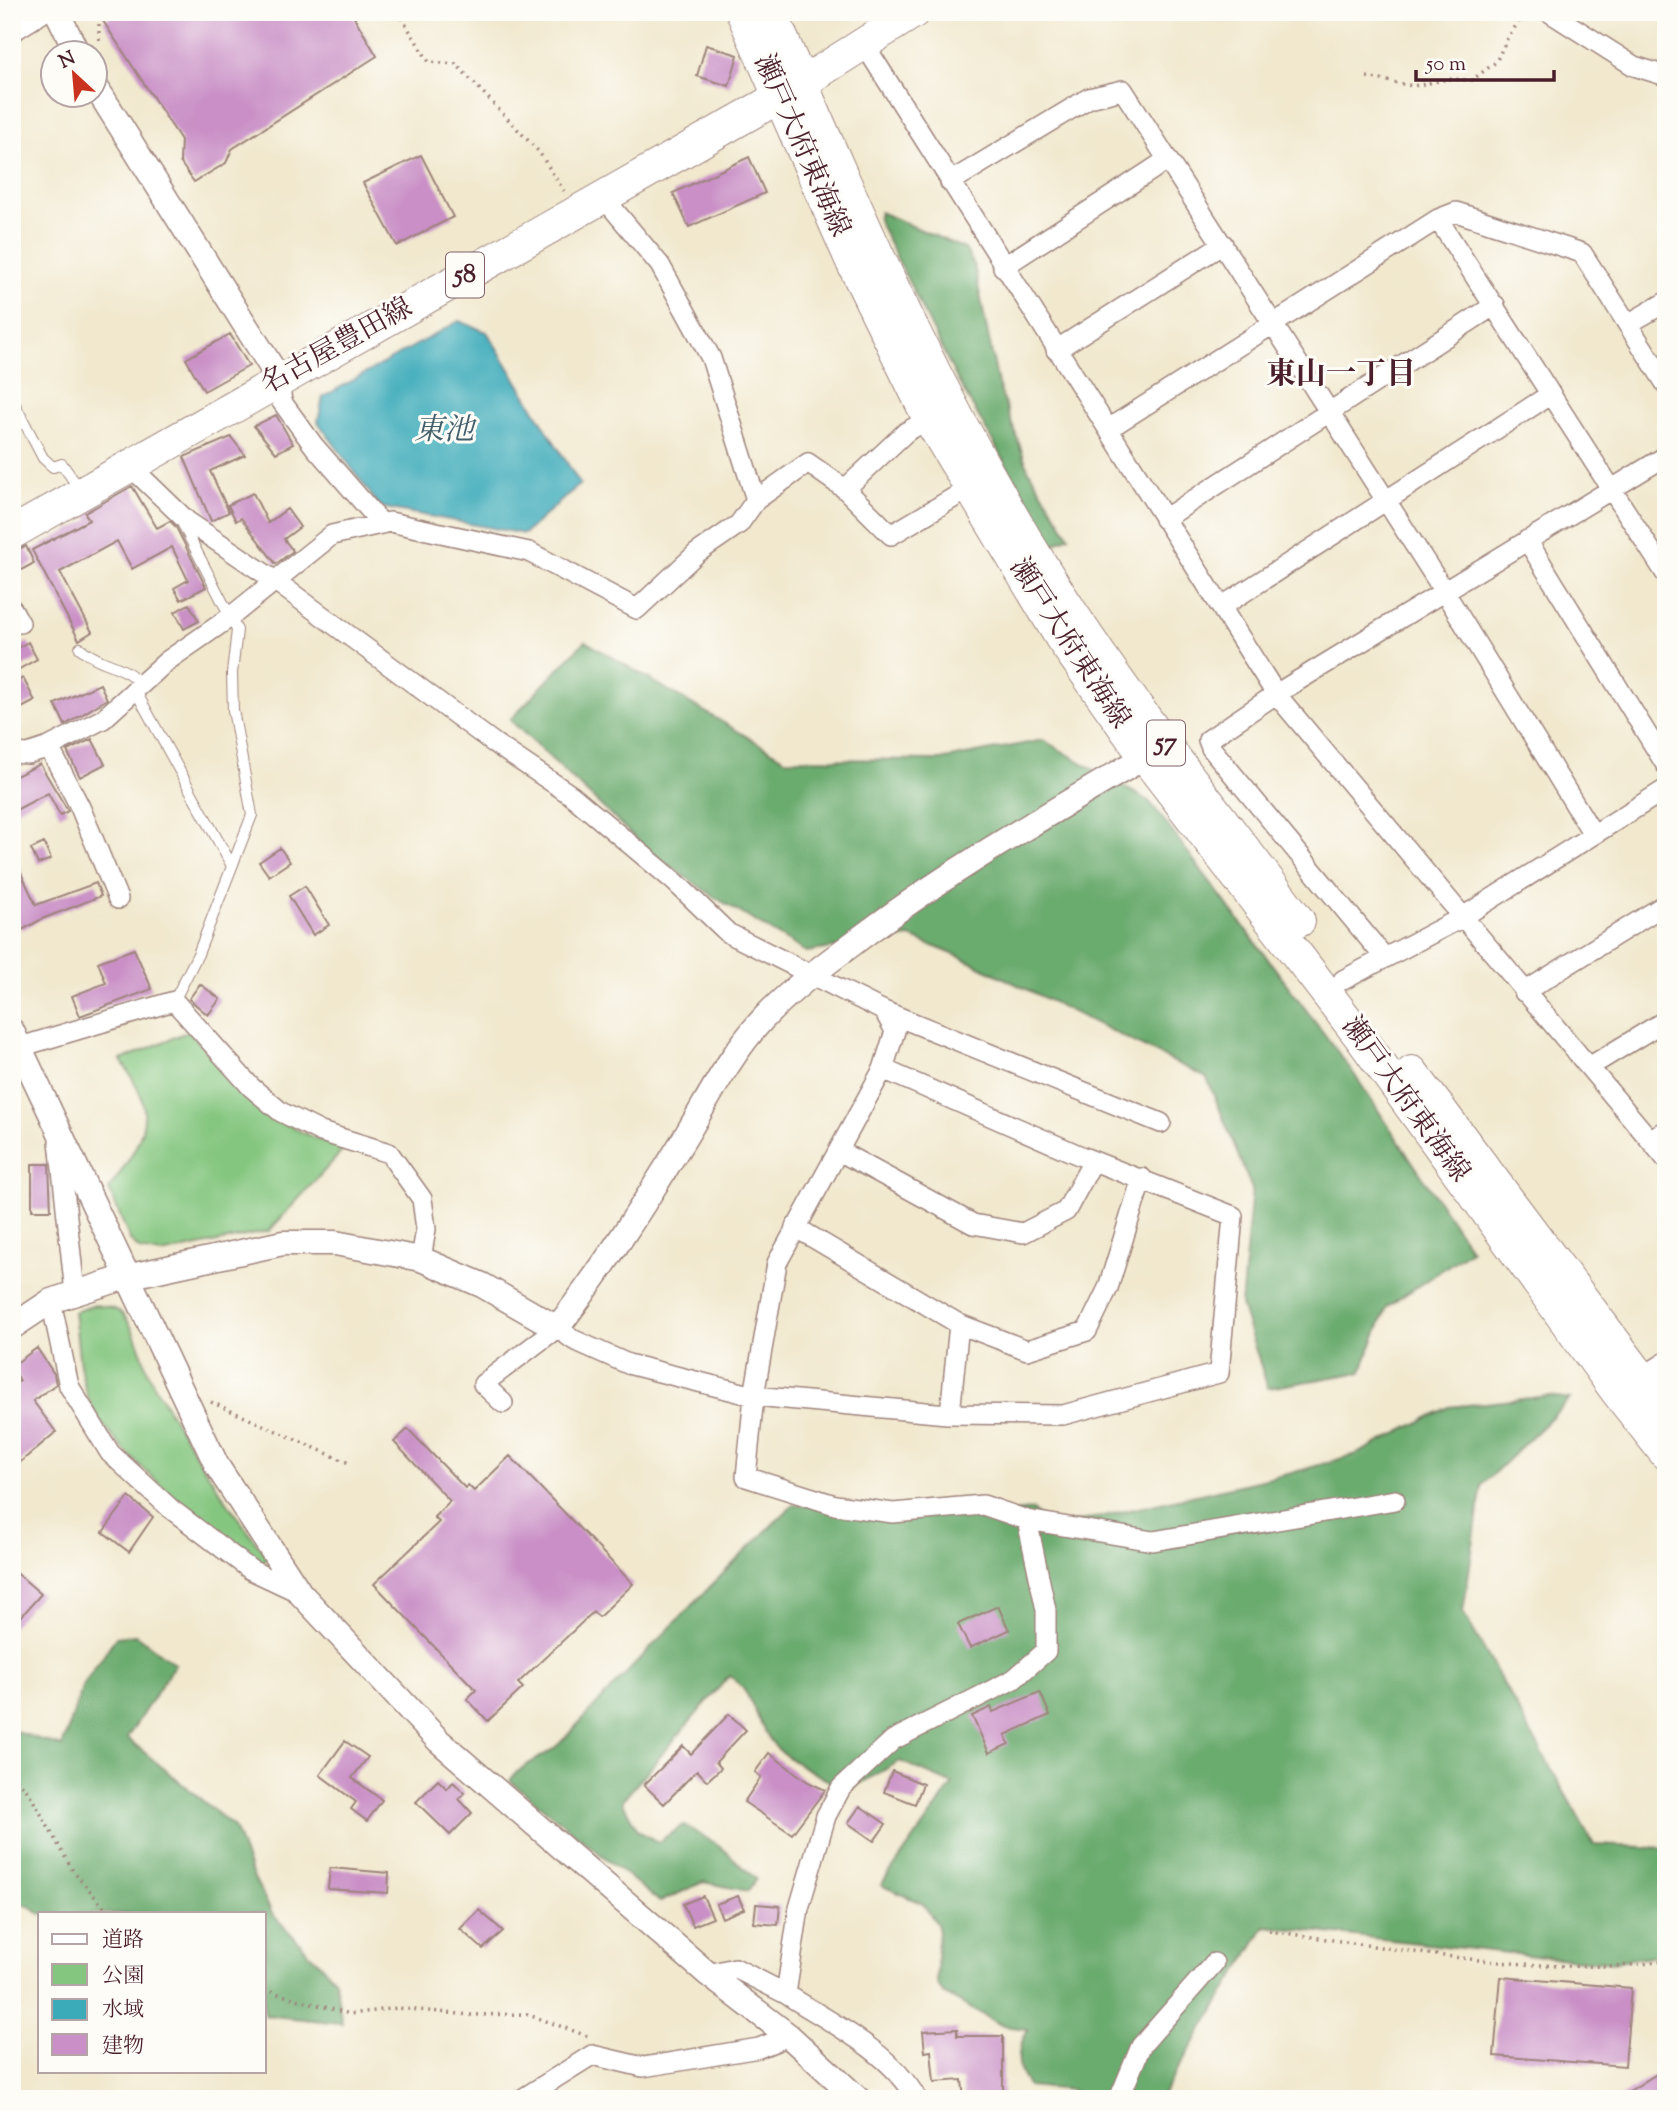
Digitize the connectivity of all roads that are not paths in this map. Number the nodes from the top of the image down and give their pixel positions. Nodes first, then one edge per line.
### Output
1 (44, 12) edge
2 (57, 12) edge
3 (742, 12) edge
4 (771, 12) edge
5 (915, 12) edge
6 (1549, 12) edge
7 (12, 32) edge
8 (70, 38) edge
9 (864, 44) junction
10 (1666, 76) edge
11 (791, 90) junction
12 (108, 106) edge
13 (1167, 160) junction
14 (950, 182) junction
15 (591, 205) junction
16 (1438, 219) junction
17 (1223, 244) junction
18 (1003, 267) junction
19 (1666, 302) edge
20 (1495, 305) junction
21 (1274, 324) junction
22 (1628, 324) junction
23 (1056, 349) junction
24 (279, 379) junction
25 (1666, 384) edge
26 (1551, 394) junction
27 (12, 399) edge
28 (1330, 413) junction
29 (929, 419) junction
30 (1108, 429) junction
31 (1666, 456) edge
32 (131, 467) junction
33 (845, 488) junction
34 (970, 488) junction
35 (1613, 488) junction
36 (83, 494) junction
37 (756, 500) junction
38 (1386, 500) junction
39 (177, 512) junction
40 (1164, 519) junction
41 (382, 524) junction
42 (12, 534) edge
43 (1527, 540) junction
44 (1666, 574) edge
45 (274, 580) junction
46 (1444, 591) junction
47 (1222, 607) junction
48 (229, 618) junction
49 (80, 648) dead end
50 (138, 687) junction
51 (1276, 694) junction
52 (49, 747) junction
53 (12, 753) edge
54 (1145, 757) junction
55 (1666, 765) edge
56 (1666, 789) edge
57 (1593, 834) junction
58 (232, 866) junction
59 (118, 899) dead end
60 (1666, 904) edge
61 (1461, 918) junction
62 (1384, 958) junction
63 (811, 976) junction
64 (1343, 980) junction
65 (1524, 992) junction
66 (174, 1000) junction
67 (884, 1011) junction
68 (1666, 1020) edge
69 (16, 1039) edge
70 (1589, 1067) junction
71 (883, 1069) junction
72 (1161, 1123) dead end
73 (58, 1130) junction
74 (1658, 1135) edge
75 (839, 1151) junction
76 (1666, 1158) edge
77 (1093, 1161) junction
78 (1142, 1178) junction
79 (795, 1227) junction
80 (421, 1259) junction
81 (126, 1277) junction
82 (75, 1293) junction
83 (51, 1301) junction
84 (959, 1324) junction
85 (12, 1327) edge
86 (557, 1328) junction
87 (1641, 1378) edge
88 (754, 1396) junction
89 (503, 1403) dead end
90 (1658, 1409) edge
91 (950, 1414) junction
92 (1666, 1454) edge
93 (1395, 1500) dead end
94 (1027, 1520) junction
95 (299, 1593) junction
96 (1214, 1963) dead end
97 (708, 1974) junction
98 (786, 1994) junction
99 (789, 2036) junction
100 (522, 2099) edge
101 (858, 2099) edge
102 (917, 2099) edge
103 (1119, 2099) edge

1 - 7 street
2 - 8 street
3 - 11 main road, 瀬戸大府東海線 / 57
4 - 11 main road, 瀬戸大府東海線 / 57
5 - 9 main road, 名古屋豊田線 / 58
6 - 10 street
9 - 11 main road, 名古屋豊田線 / 58
9 - 14 street
11 - 15 main road, 名古屋豊田線 / 58
11 - 29 main road, 瀬戸大府東海線 / 57
11 - 64 main road, 瀬戸大府東海線 / 57
12 - 24 street
13 - 14 street
13 - 17 street
13 - 18 street
14 - 18 street
15 - 24 main road, 名古屋豊田線 / 58
15 - 37 street
16 - 20 street
16 - 21 street
16 - 22 street
17 - 21 street
17 - 23 street
18 - 23 street
19 - 22 street
20 - 26 street
20 - 28 street
21 - 28 street
21 - 30 street
22 - 25 street
23 - 30 street
24 - 32 main road, 名古屋豊田線 / 58
24 - 41 street
26 - 35 street
26 - 38 street
27 - 36 lane
28 - 38 street
28 - 40 street
29 - 33 street
29 - 34 main road, 瀬戸大府東海線 / 57
30 - 40 street
31 - 35 street
32 - 36 main road, 名古屋豊田線 / 58
32 - 39 street
33 - 34 street
33 - 37 street
34 - 54 main road, 瀬戸大府東海線 / 57
35 - 43 street
35 - 44 street
36 - 42 main road, 名古屋豊田線 / 58
37 - 41 street
38 - 46 street
38 - 47 street
39 - 45 street
39 - 48 lane
40 - 47 street
41 - 45 street
43 - 46 street
43 - 55 street
45 - 48 street
45 - 63 street
46 - 51 street
46 - 57 street
47 - 51 street
48 - 50 street
48 - 58 lane
49 - 50 lane
50 - 52 street
50 - 58 lane
51 - 61 street
51 - 62 street
52 - 53 street
52 - 59 street
54 - 63 street
54 - 87 main road, 瀬戸大府東海線 / 57
56 - 57 street
57 - 61 street
58 - 66 lane
60 - 65 street
61 - 62 street
61 - 65 street
62 - 64 street
63 - 67 street
63 - 86 street
64 - 87 main road, 瀬戸大府東海線 / 57
65 - 70 street
66 - 69 street
66 - 80 street
67 - 71 street
67 - 72 street
68 - 70 street
69 - 73 street
70 - 74 street
71 - 75 street
71 - 77 street
73 - 81 street
73 - 82 street
74 - 76 street
75 - 77 street
75 - 79 street
77 - 78 street
78 - 84 street
78 - 91 street
79 - 84 street
79 - 88 street
80 - 81 street
80 - 86 street
81 - 82 street
81 - 95 street
82 - 83 street
83 - 85 street
83 - 95 street
84 - 91 street
86 - 88 street
86 - 89 street
87 - 90 main road, 瀬戸大府東海線 / 57
88 - 91 street
88 - 94 street
90 - 92 main road, 瀬戸大府東海線 / 57
93 - 94 street
94 - 98 street
95 - 97 street
96 - 103 street
97 - 98 street
97 - 99 street
98 - 102 street
99 - 100 street
99 - 101 street

